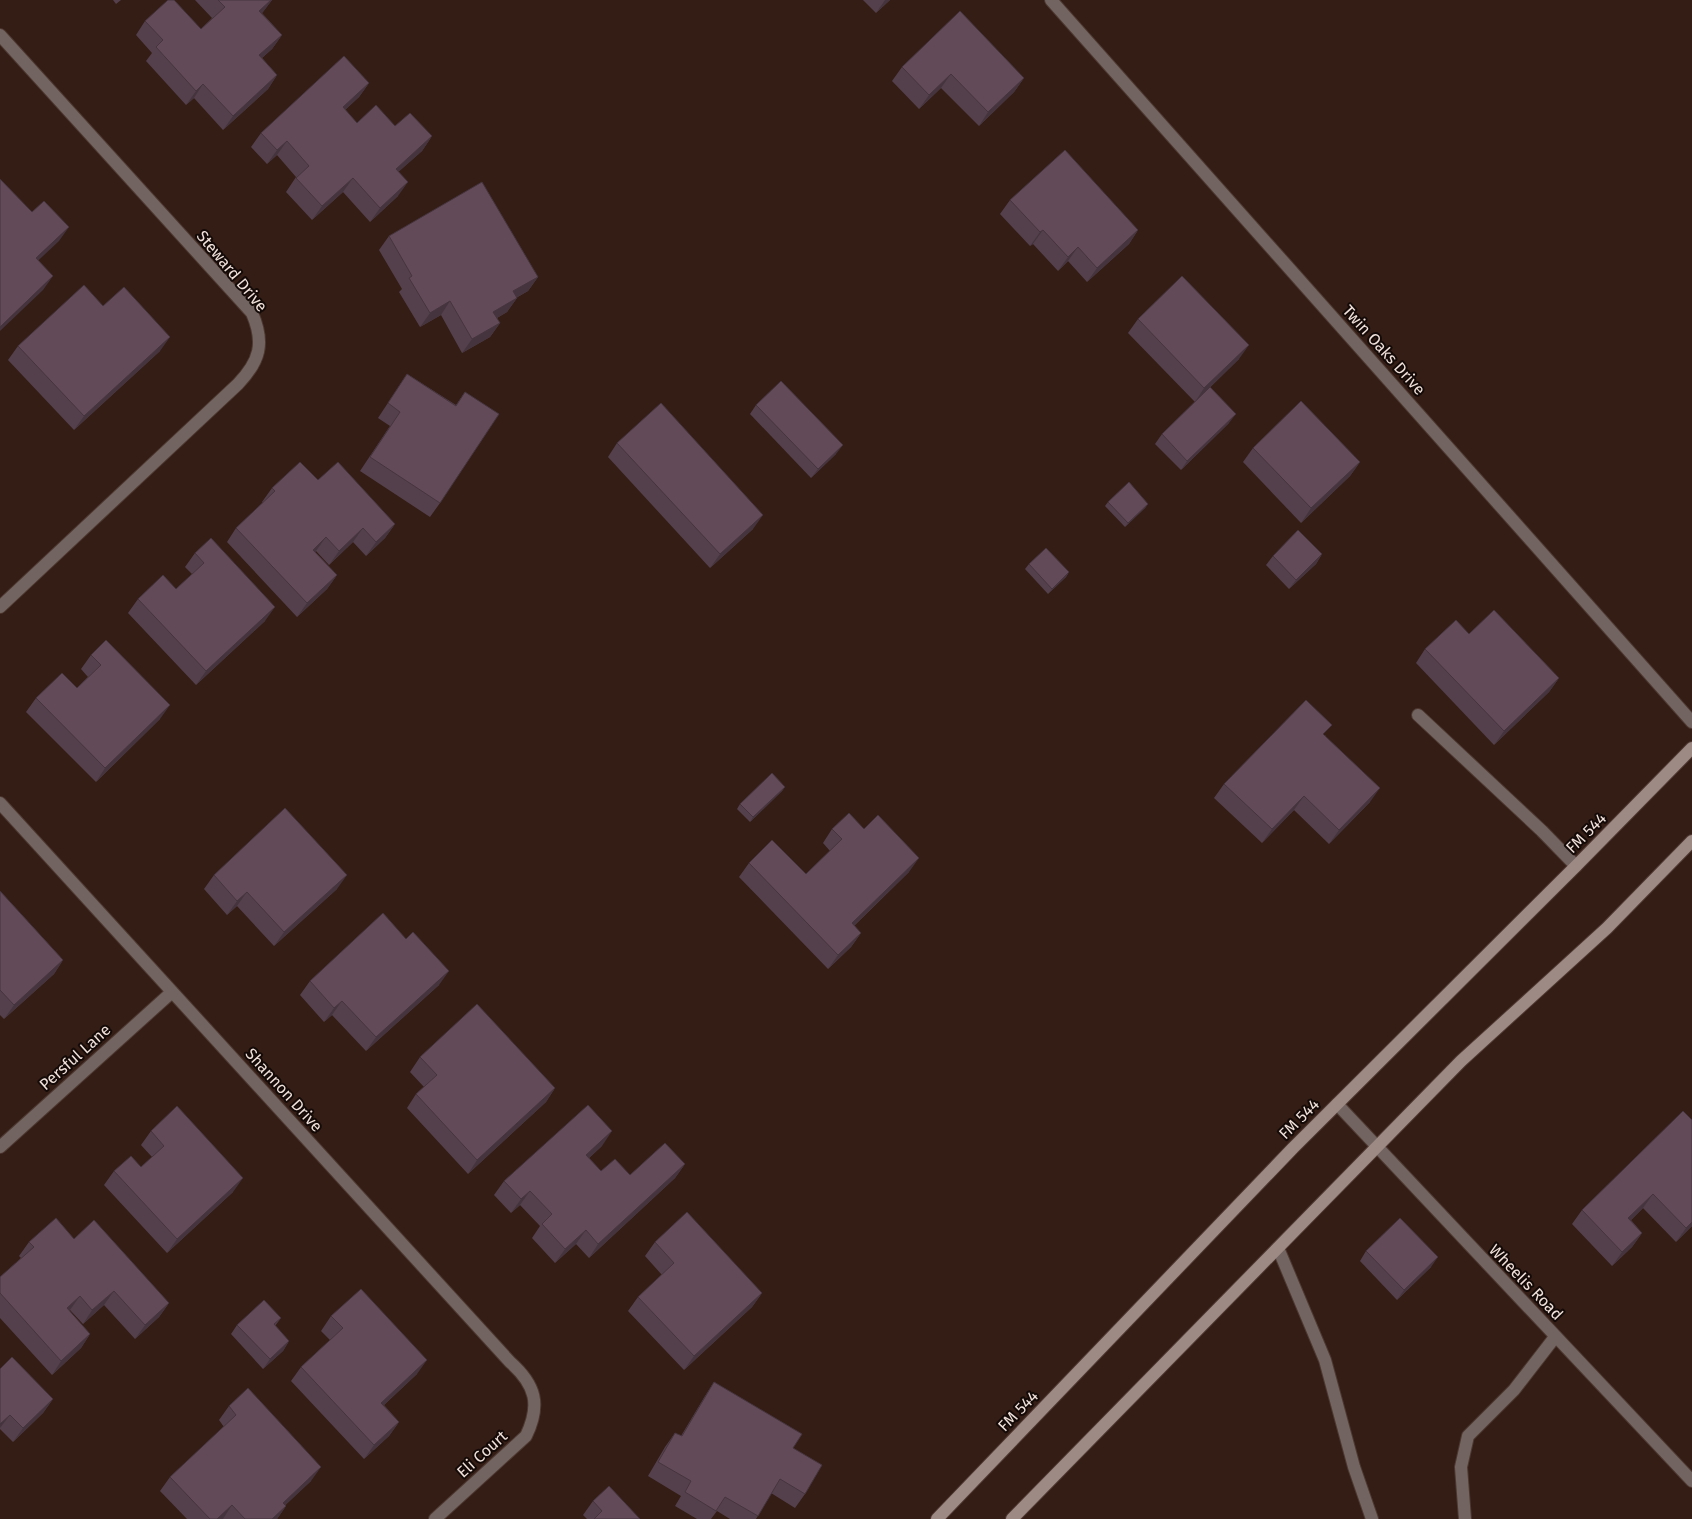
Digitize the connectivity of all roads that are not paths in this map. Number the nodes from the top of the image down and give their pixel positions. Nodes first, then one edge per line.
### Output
1 (1051, 0) edge
2 (0, 36) edge
3 (0, 607) edge
4 (1418, 715) dead end
5 (1692, 722) edge
6 (1692, 748) edge
7 (0, 802) edge
8 (1692, 841) edge
9 (1576, 866) junction
10 (172, 992) junction
11 (1337, 1104) junction
12 (0, 1147) edge
13 (1376, 1147) junction
14 (1278, 1248) junction
15 (1555, 1337) junction
16 (535, 1404) joint
17 (1692, 1481) edge
18 (434, 1519) edge
19 (937, 1519) edge
20 (1012, 1519) edge
21 (1372, 1519) edge
22 (1466, 1519) edge

1 - 5 street, Twin Oaks Drive
2 - 3 street, Steward Drive
4 - 9 street
6 - 9 main road, FM 544
7 - 10 street, Shannon Drive
8 - 13 main road
9 - 11 main road, FM 544
10 - 12 street, Persful Lane
10 - 16 street, Shannon Drive
11 - 13 street, Wheelis Road
11 - 19 main road, FM 544
13 - 14 main road
13 - 15 street, Wheelis Road
14 - 20 main road
14 - 21 street
15 - 17 street, Wheelis Road
15 - 22 street
16 - 18 street, Eli Court

